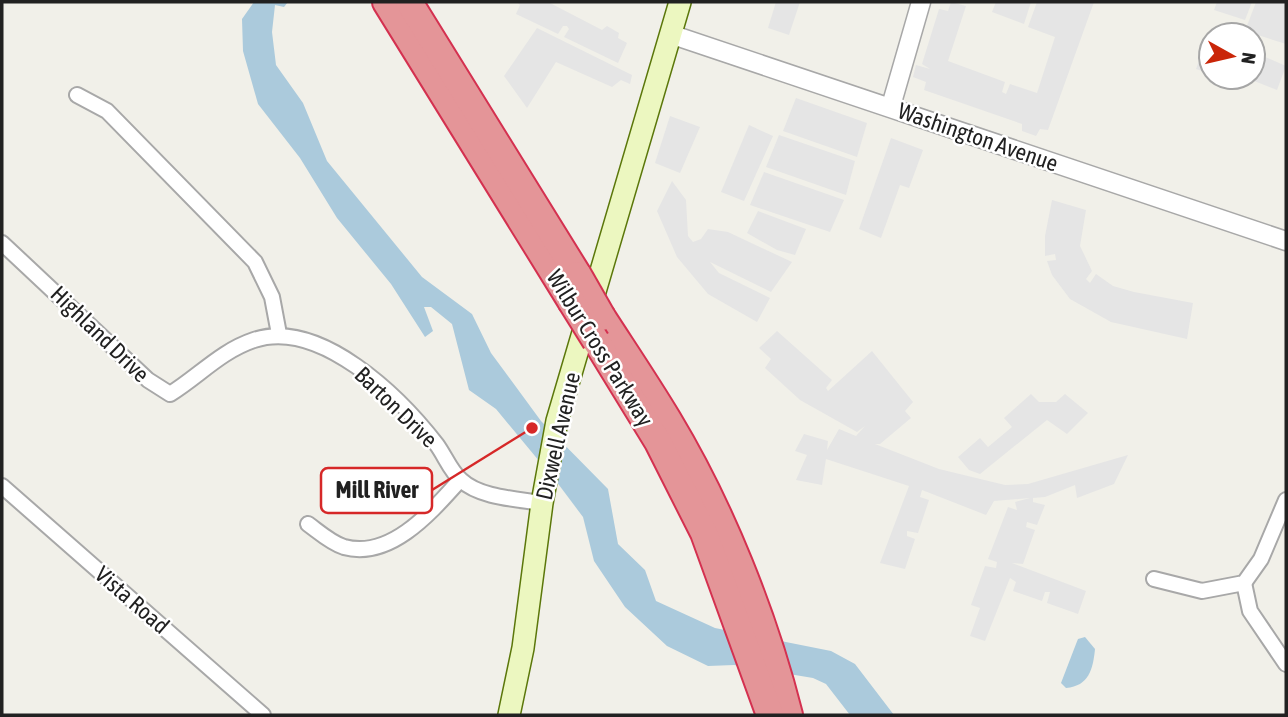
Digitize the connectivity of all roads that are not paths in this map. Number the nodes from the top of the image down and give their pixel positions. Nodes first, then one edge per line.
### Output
1 (386, 2) edge
2 (409, 2) edge
3 (680, 2) edge
4 (921, 2) edge
5 (670, 34) junction
6 (78, 95) dead end
7 (891, 106) junction
8 (1286, 241) edge
9 (2, 243) edge
10 (599, 329) junction
11 (279, 334) junction
12 (460, 480) junction
13 (2, 486) edge
14 (1286, 500) edge
15 (542, 503) junction
16 (308, 524) dead end
17 (1154, 579) dead end
18 (1244, 583) junction
19 (1286, 664) edge
20 (768, 676) junction
21 (263, 715) edge
22 (509, 715) edge
23 (770, 715) edge
24 (789, 715) edge

1 - 10 highway, Wilbur Cross Parkway, bridge
2 - 10 highway, Wilbur Cross Parkway, bridge
3 - 5 main road, Dixwell Avenue
4 - 7 street
5 - 7 street, Washington Avenue
5 - 15 main road, Dixwell Avenue
6 - 11 street
7 - 8 street, Washington Avenue
9 - 11 street, Highland Drive
10 - 20 highway, Wilbur Cross Parkway
11 - 12 street, Barton Drive
12 - 15 street
12 - 16 street
13 - 21 street, Vista Road
14 - 18 street
15 - 22 main road, Dixwell Avenue
17 - 18 street
18 - 19 street
20 - 23 highway, Wilbur Cross Parkway
20 - 24 highway, Wilbur Cross Parkway

